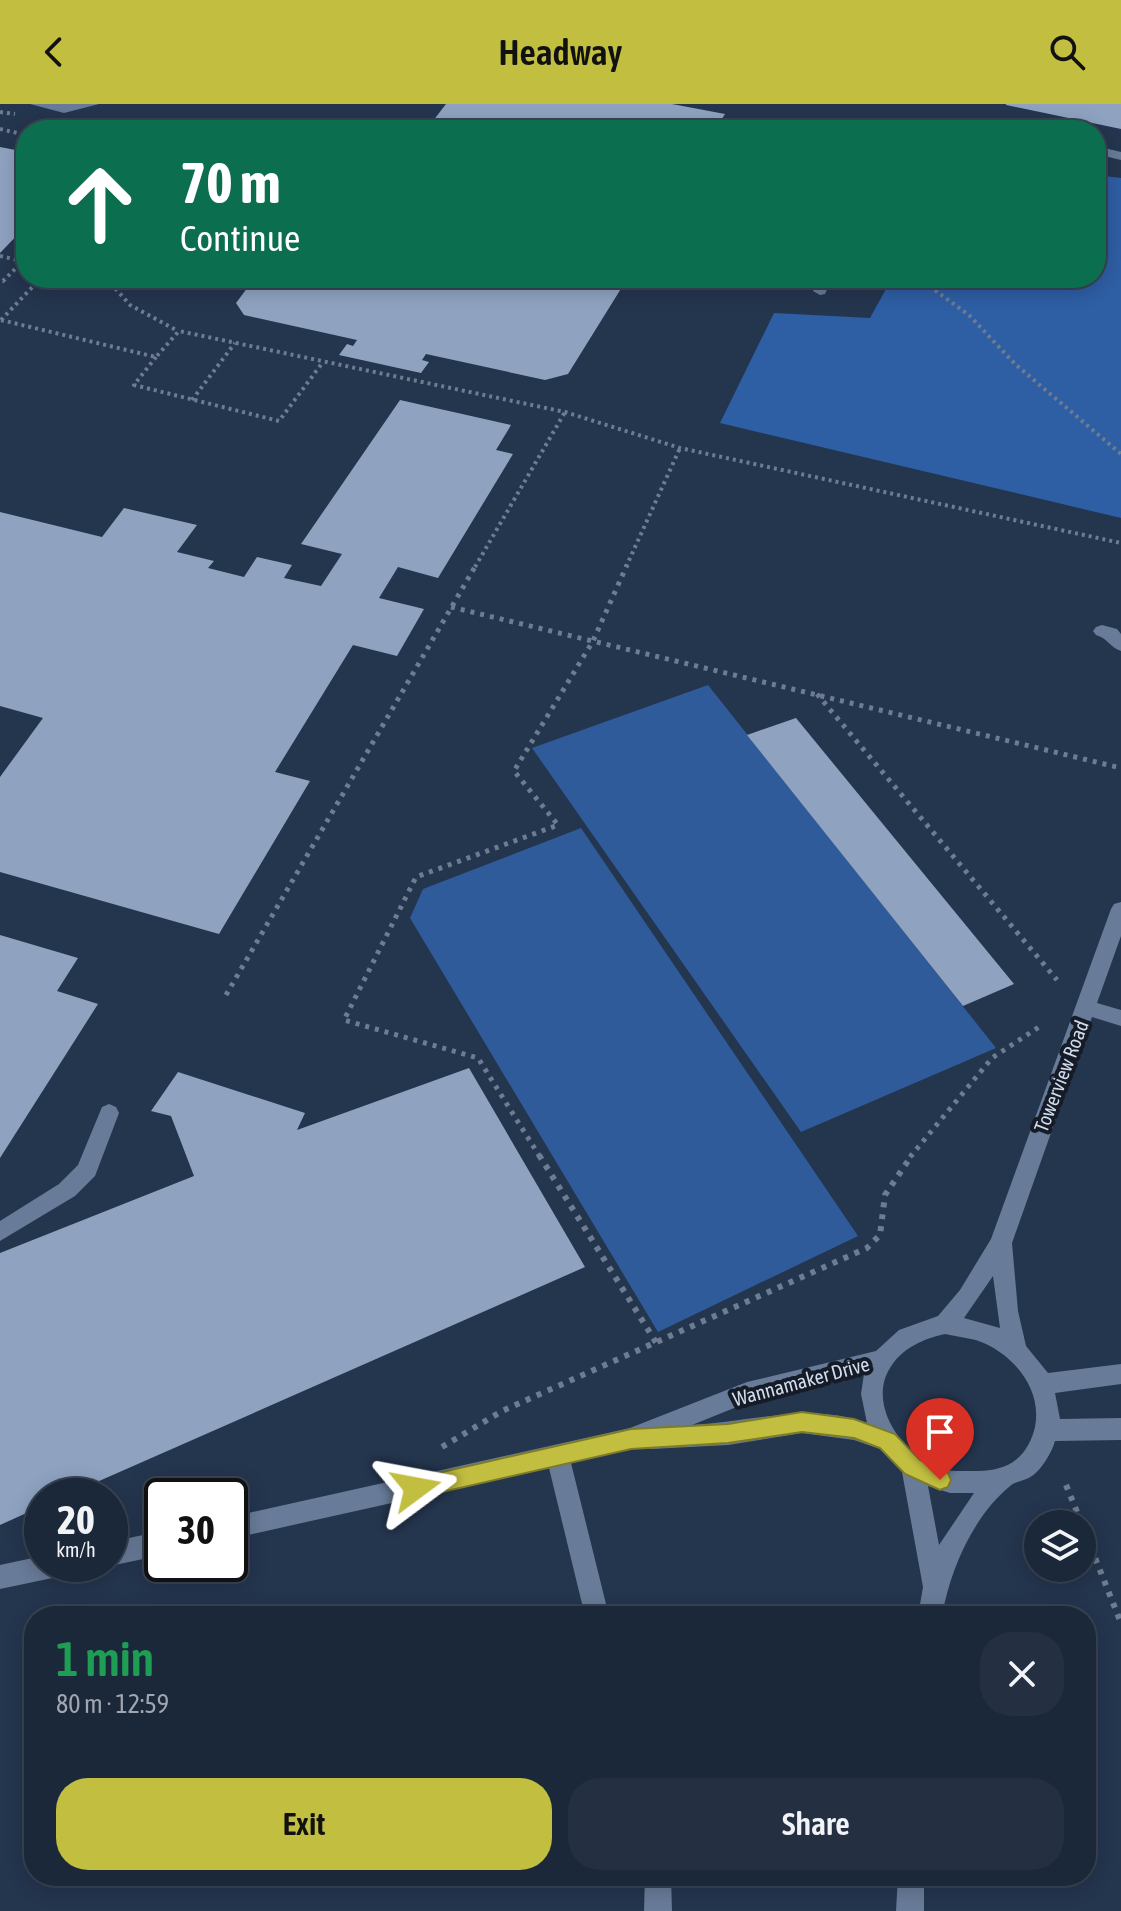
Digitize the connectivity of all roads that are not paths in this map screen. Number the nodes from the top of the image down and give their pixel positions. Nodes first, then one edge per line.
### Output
1 (36, 104) edge
2 (93, 104) edge
3 (1121, 909) edge
4 (1088, 1008) junction
5 (1121, 1018) edge
6 (109, 1113) dead end
7 (0, 1232) edge
8 (1001, 1243) junction
9 (945, 1324) junction
10 (1015, 1347) junction
11 (882, 1360) junction
12 (1121, 1374) edge
13 (1044, 1384) junction
14 (1121, 1429) edge
15 (1048, 1430) junction
16 (631, 1439) junction
17 (887, 1441) junction
18 (558, 1456) junction
19 (913, 1467) junction
20 (999, 1482) junction
21 (248, 1524) edge
22 (24, 1572) edge
23 (0, 1577) edge
24 (934, 1583) junction
25 (595, 1606) edge
26 (931, 1606) edge
27 (658, 1886) edge
28 (911, 1886) edge
29 (658, 1911) edge
30 (910, 1911) edge

1 - 2 street
3 - 4 street, Towerview Road
4 - 5 street
4 - 8 street, Towerview Road
6 - 7 street
8 - 9 street, Towerview Road
8 - 10 street, Towerview Road
9 - 10 street
9 - 11 street
10 - 13 street
11 - 16 street, Wannamaker Drive
11 - 17 street
12 - 13 street
13 - 15 street
14 - 15 street
15 - 20 street
16 - 17 street, Wannamaker Drive
16 - 18 street, Wannamaker Drive
17 - 19 street
18 - 21 street, Wannamaker Drive
18 - 25 street
19 - 20 street
19 - 24 street
20 - 24 street
22 - 23 street
24 - 26 street
27 - 29 street
28 - 30 street

